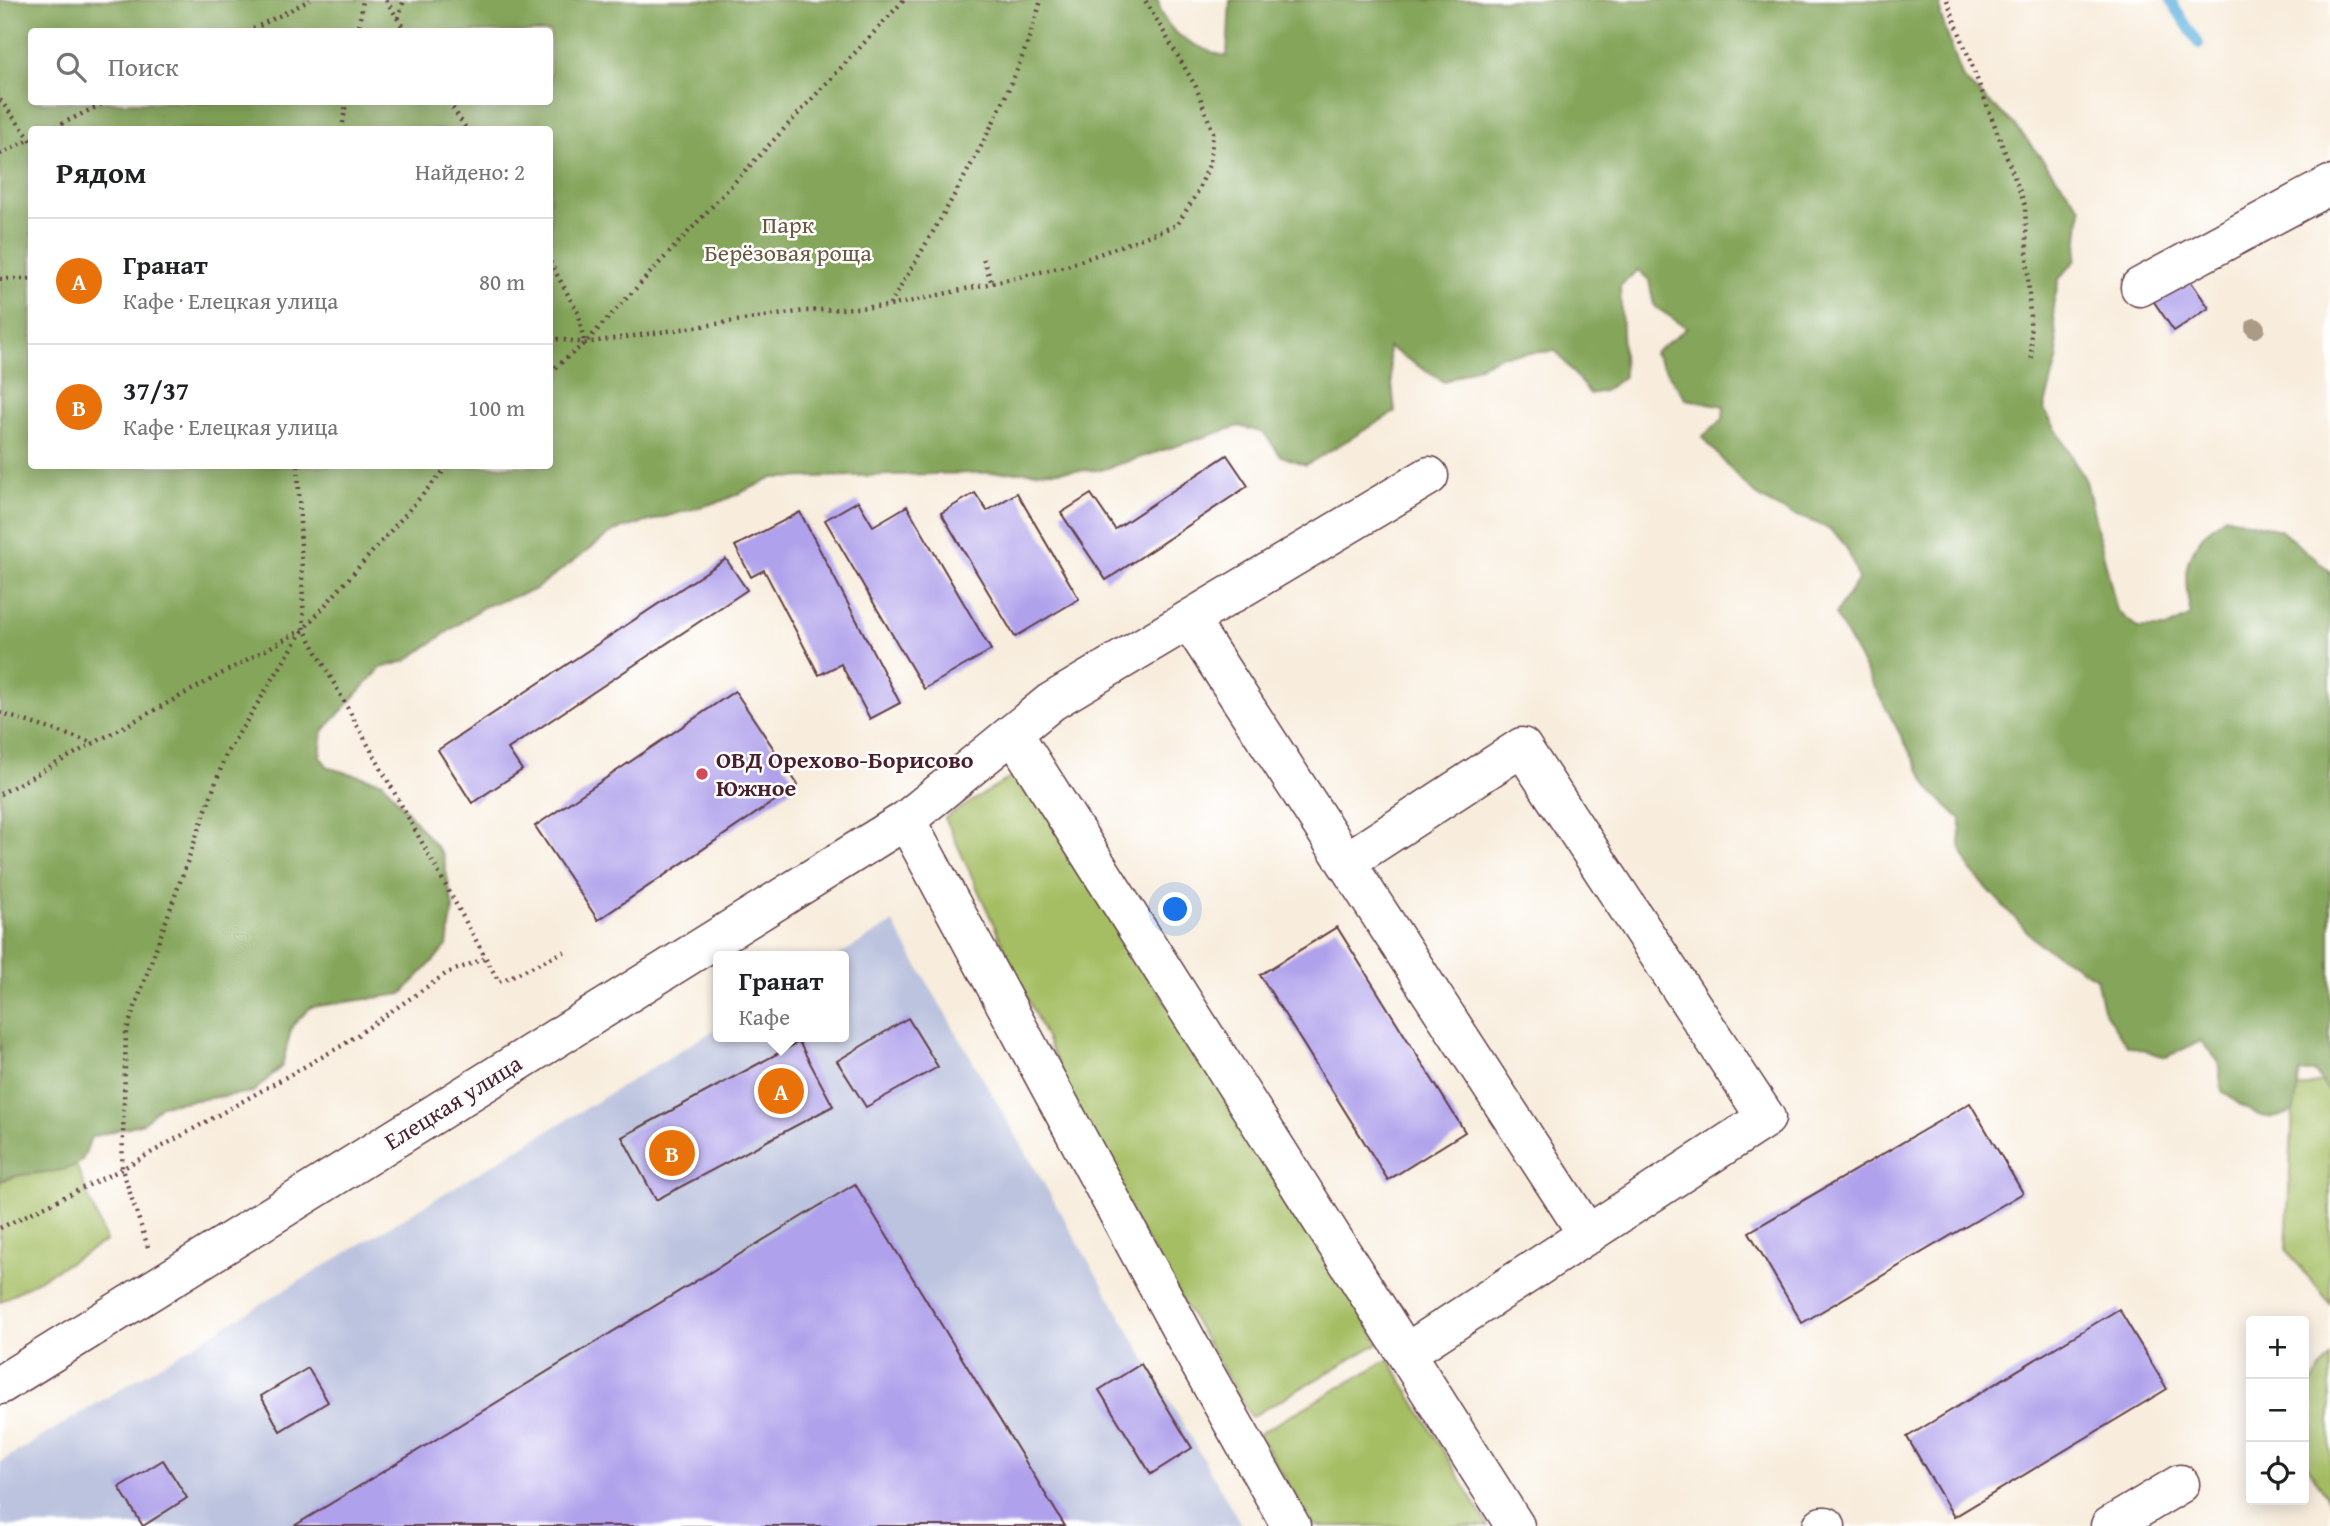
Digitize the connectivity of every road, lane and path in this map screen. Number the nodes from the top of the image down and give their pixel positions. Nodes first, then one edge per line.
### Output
1 (310, 0) edge
2 (363, 0) edge
3 (386, 0) edge
4 (404, 0) edge
5 (904, 0) edge
6 (1041, 0) edge
7 (1146, 0) edge
8 (1947, 0) edge
9 (398, 19) junction
10 (255, 28) edge
11 (359, 28) edge
12 (404, 28) edge
13 (0, 100) edge
14 (100, 105) edge
15 (346, 105) edge
16 (451, 105) edge
17 (57, 126) edge
18 (343, 126) edge
19 (464, 126) edge
20 (28, 135) edge
21 (28, 140) edge
22 (0, 154) edge
23 (2330, 186) edge
24 (982, 259) dead end
25 (553, 267) edge
26 (0, 279) edge
27 (28, 279) edge
28 (992, 283) junction
29 (2140, 286) dead end
30 (890, 306) junction
31 (553, 338) edge
32 (584, 343) junction
33 (2032, 363) dead end
34 (553, 369) edge
35 (298, 469) edge
36 (445, 469) edge
37 (1429, 477) dead end
38 (1189, 620) junction
39 (304, 629) junction
40 (0, 713) edge
41 (1013, 733) junction
42 (95, 743) junction
43 (0, 794) edge
44 (906, 820) junction
45 (1346, 862) junction
46 (568, 950) dead end
47 (486, 958) junction
48 (122, 1169) junction
49 (0, 1228) edge
50 (1588, 1235) junction
51 (160, 1284) junction
52 (1406, 1353) junction
53 (0, 1385) edge
54 (2180, 1484) dead end
55 (1291, 1526) edge
56 (1515, 1526) edge
57 (2110, 1526) edge

1 - 10 path
2 - 11 path
3 - 9 path
4 - 9 path
5 - 32 path
6 - 30 path
7 - 28 path
8 - 33 path
9 - 12 path
13 - 20 path
14 - 17 path
15 - 18 path
16 - 19 path
21 - 22 path
23 - 29 street
24 - 28 path
25 - 32 path
26 - 27 path
28 - 30 path
30 - 32 path
31 - 32 path
32 - 34 path
35 - 39 path
36 - 39 path
37 - 38 street, Елецкая улица
38 - 41 street, Елецкая улица
38 - 45 street
39 - 42 path
39 - 47 path
39 - 48 path
40 - 42 path
41 - 44 street, Елецкая улица
41 - 52 street
42 - 43 path
44 - 51 street, Елецкая улица
44 - 55 street
45 - 50 street
45 - 50 street
46 - 47 path
47 - 48 path
48 - 49 path
48 - 51 path
50 - 52 street
51 - 53 street, Елецкая улица
52 - 56 street
54 - 57 street

